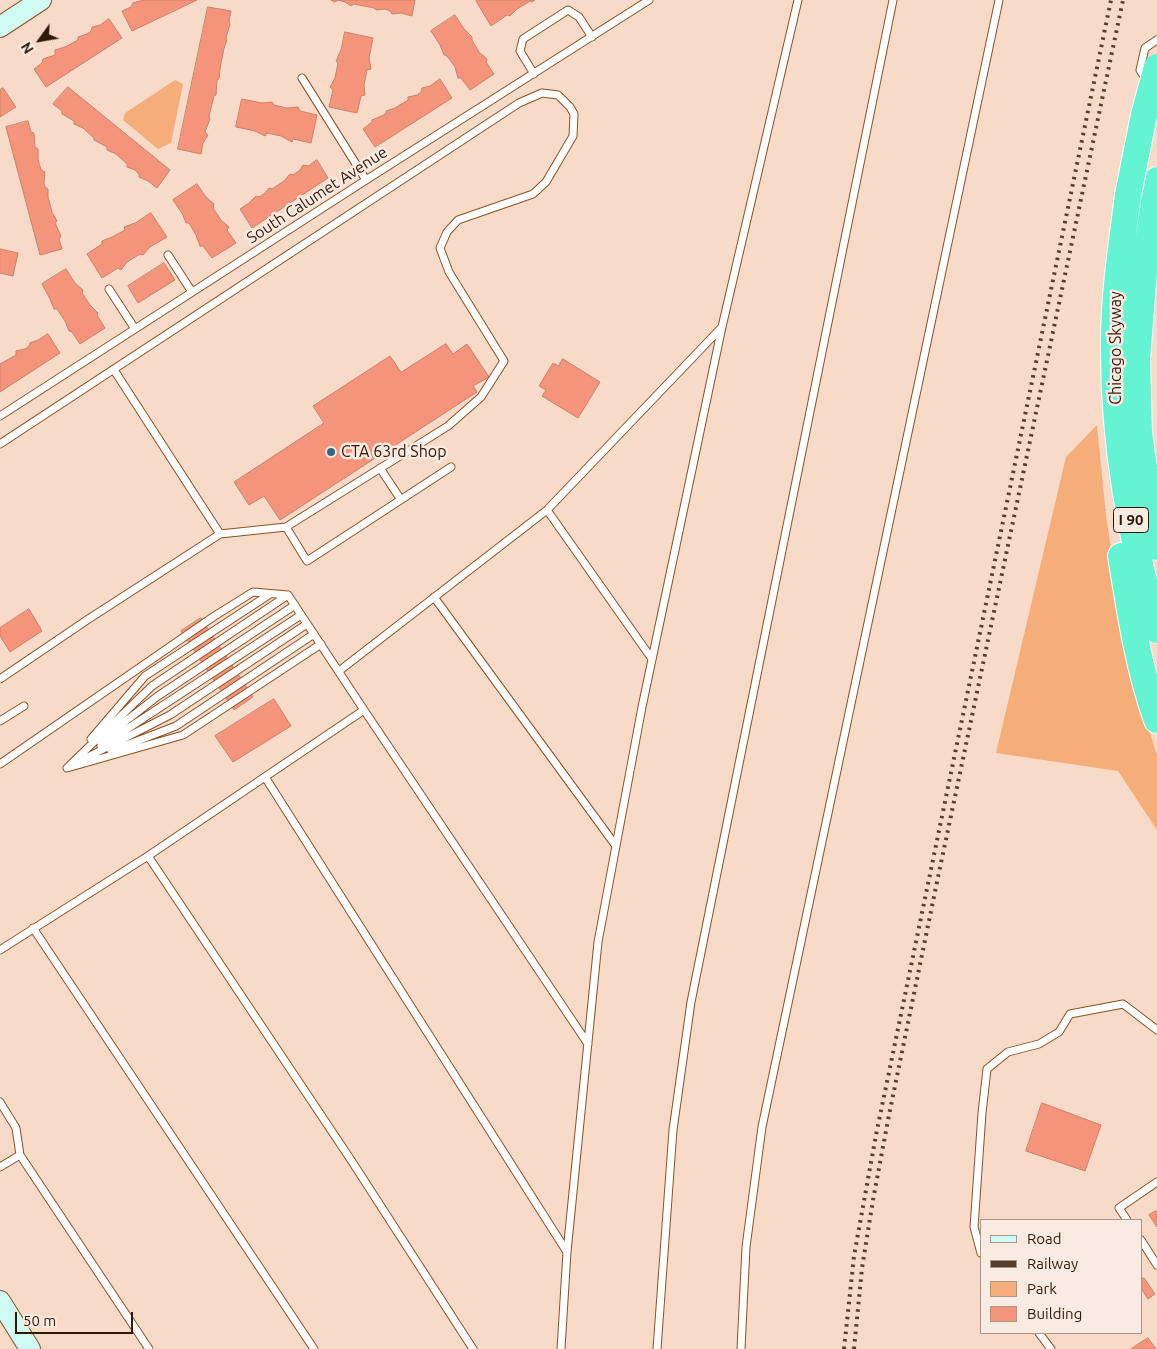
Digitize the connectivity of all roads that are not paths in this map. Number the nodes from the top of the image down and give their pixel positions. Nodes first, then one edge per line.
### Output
1 (41, 0) edge
2 (649, 0) edge
3 (798, 0) edge
4 (892, 0) edge
5 (999, 0) edge
6 (0, 27) edge
7 (592, 37) junction
8 (1157, 40) edge
9 (1157, 67) edge
10 (534, 74) junction
11 (302, 78) dead end
12 (1157, 97) edge
13 (366, 180) junction
14 (1155, 189) edge
15 (168, 255) dead end
16 (109, 289) dead end
17 (192, 292) junction
18 (722, 327) junction
19 (135, 329) junction
20 (114, 370) junction
21 (1115, 408) junction
22 (0, 416) edge
23 (0, 444) edge
24 (1142, 455) junction
25 (451, 467) dead end
26 (380, 468) junction
27 (1157, 493) edge
28 (400, 500) junction
29 (547, 510) junction
30 (286, 527) junction
31 (220, 534) junction
32 (1157, 547) edge
33 (270, 594) junction
34 (288, 595) junction
35 (434, 597) junction
36 (294, 605) junction
37 (301, 615) junction
38 (307, 624) junction
39 (1157, 630) edge
40 (314, 634) junction
41 (320, 644) junction
42 (652, 659) junction
43 (339, 671) junction
44 (0, 679) edge
45 (24, 706) dead end
46 (364, 710) junction
47 (1157, 720) edge
48 (0, 721) edge
49 (0, 764) edge
50 (67, 768) junction
51 (265, 777) junction
52 (616, 846) junction
53 (148, 856) junction
54 (33, 928) junction
55 (0, 950) edge
56 (1157, 1030) edge
57 (588, 1044) junction
58 (0, 1102) edge
59 (20, 1155) junction
60 (0, 1167) edge
61 (1157, 1182) edge
62 (1126, 1219) edge
63 (1142, 1242) edge
64 (980, 1249) edge
65 (567, 1252) junction
66 (1157, 1265) edge
67 (0, 1301) edge
68 (1040, 1334) edge
69 (30, 1349) edge
70 (149, 1349) edge
71 (314, 1349) edge
72 (473, 1349) edge
73 (561, 1349) edge
74 (657, 1349) edge
75 (741, 1349) edge
76 (1051, 1349) edge

1 - 6 main road
2 - 7 lane, South Calumet Avenue
3 - 18 lane
4 - 74 lane
5 - 75 lane
7 - 10 lane, South Calumet Avenue
7 - 10 lane
8 - 12 lane
9 - 21 highway, Chicago Skyway / I 90, bridge
10 - 13 lane, South Calumet Avenue
11 - 13 lane
13 - 17 lane, South Calumet Avenue
14 - 24 highway, Chicago Skyway / I 90
15 - 17 lane
16 - 19 lane
17 - 19 lane, South Calumet Avenue
18 - 29 lane
18 - 42 lane
19 - 22 lane, South Calumet Avenue
20 - 23 lane
20 - 26 lane
20 - 31 lane
21 - 39 highway, Chicago Skyway / I 90
21 - 47 highway
24 - 27 highway
24 - 32 highway, Chicago Skyway / I 90
25 - 28 lane
26 - 28 lane
26 - 30 lane
28 - 30 lane
29 - 35 lane
29 - 42 lane
30 - 31 lane
31 - 44 lane
33 - 34 lane
33 - 49 lane
33 - 50 lane
34 - 36 lane
34 - 50 lane
35 - 43 lane
35 - 52 lane
36 - 37 lane
36 - 50 lane
37 - 38 lane
37 - 50 lane
38 - 40 lane
38 - 50 lane
40 - 41 lane
40 - 50 lane
41 - 43 lane
41 - 50 lane
42 - 52 lane
43 - 46 lane
45 - 48 lane
46 - 51 lane
46 - 57 lane
51 - 53 lane
51 - 65 lane
52 - 57 lane
53 - 54 lane
53 - 72 lane
54 - 55 lane
54 - 71 lane
56 - 64 lane
57 - 65 lane
58 - 59 lane
59 - 60 lane
59 - 70 lane
61 - 62 lane
63 - 66 lane
65 - 73 lane
67 - 69 main road
68 - 76 lane

